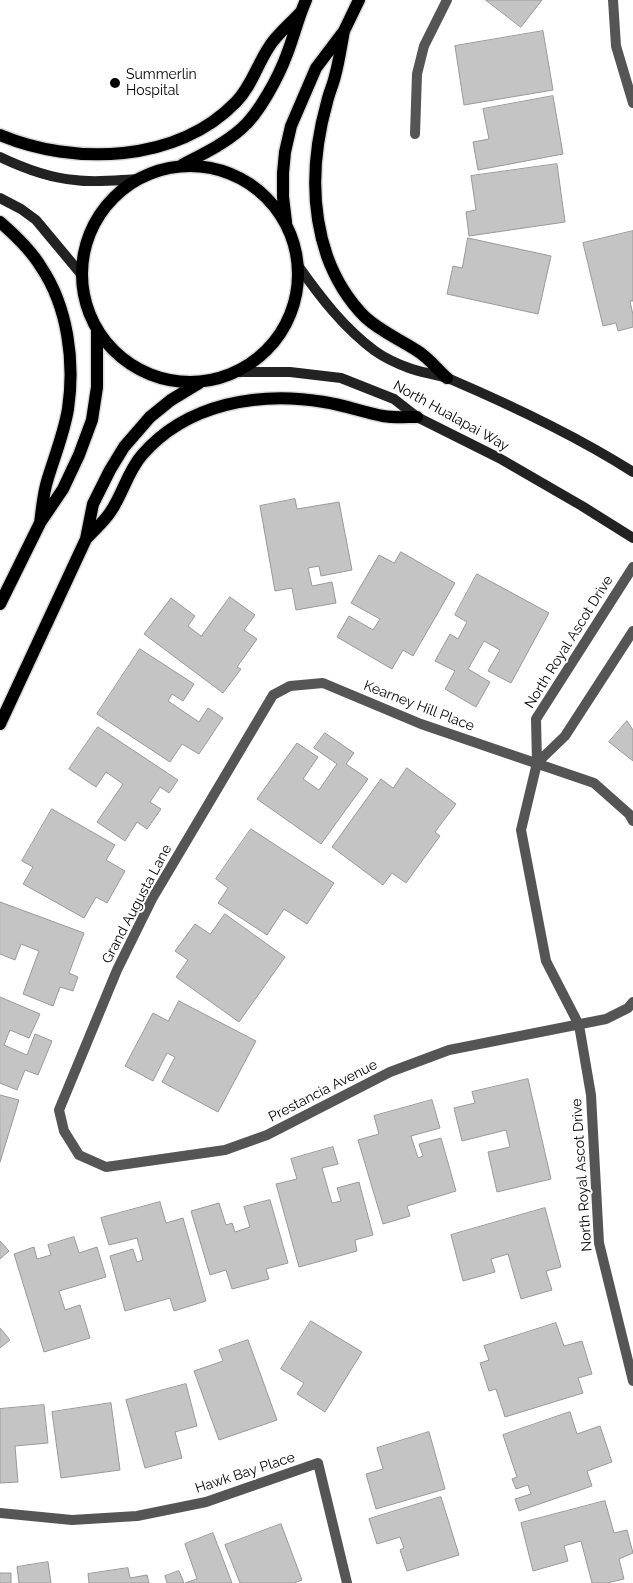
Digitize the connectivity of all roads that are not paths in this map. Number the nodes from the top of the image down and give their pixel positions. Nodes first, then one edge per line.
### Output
1 (306, 0) edge
2 (359, 0) edge
3 (447, 0) edge
4 (612, 0) edge
5 (300, 13) junction
6 (344, 32) junction
7 (633, 103) edge
8 (415, 134) dead end
9 (0, 135) edge
10 (0, 157) edge
11 (180, 166) junction
12 (138, 179) junction
13 (0, 198) edge
14 (0, 222) edge
15 (286, 224) junction
16 (299, 267) junction
17 (81, 274) junction
18 (97, 332) junction
19 (238, 372) junction
20 (447, 378) junction
21 (199, 383) junction
22 (417, 417) junction
23 (633, 472) edge
24 (40, 523) junction
25 (633, 538) edge
26 (86, 539) junction
27 (633, 567) edge
28 (0, 604) edge
29 (633, 631) edge
30 (290, 686) joint
31 (0, 724) edge
32 (537, 763) junction
33 (633, 821) edge
34 (633, 1002) edge
35 (579, 1025) junction
36 (79, 1155) joint
37 (633, 1381) edge
38 (0, 1513) edge
39 (347, 1583) edge

1 - 5 main road
2 - 6 main road
3 - 8 street
4 - 7 street
5 - 9 main road
5 - 11 main road
6 - 15 main road
6 - 20 main road
10 - 12 main road
11 - 12 main road
11 - 15 main road
12 - 17 main road
13 - 17 main road
14 - 24 main road
15 - 16 main road
16 - 19 main road
16 - 20 main road, North Hualapai Way
17 - 18 main road
18 - 21 main road
18 - 24 main road
19 - 21 main road
19 - 22 main road, North Hualapai Way
20 - 23 main road, North Hualapai Way
21 - 26 main road
22 - 25 main road, North Hualapai Way
22 - 26 main road
24 - 28 main road
26 - 31 main road
27 - 32 street, North Royal Ascot Drive
29 - 32 street
30 - 32 street, Kearney Hill Place
30 - 36 street, Grand Augusta Lane
32 - 33 street
32 - 35 street, North Royal Ascot Drive
34 - 35 street
35 - 36 street, Prestancia Avenue
35 - 37 street, North Royal Ascot Drive
38 - 39 street, Hawk Bay Place

